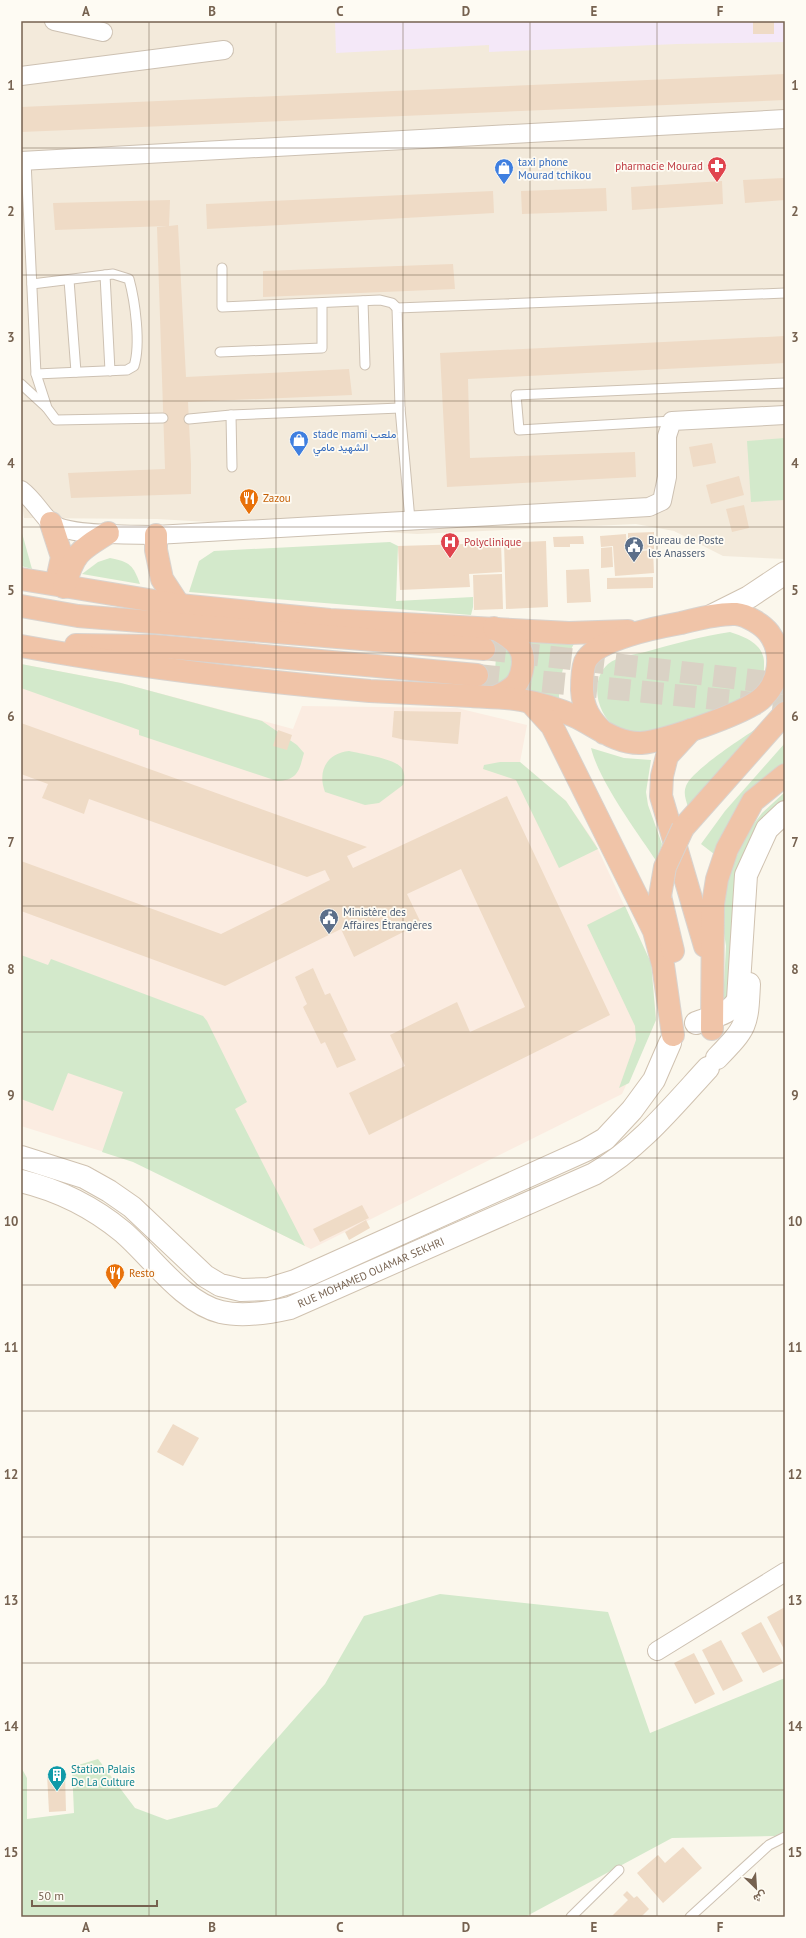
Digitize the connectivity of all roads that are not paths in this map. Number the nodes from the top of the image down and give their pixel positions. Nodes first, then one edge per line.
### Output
1 (54, 21) edge
2 (103, 32) dead end
3 (224, 50) dead end
4 (21, 76) edge
5 (785, 119) edge
6 (23, 161) edge
7 (222, 268) dead end
8 (105, 275) junction
9 (69, 280) junction
10 (32, 284) junction
11 (785, 293) edge
12 (363, 301) junction
13 (322, 303) junction
14 (397, 308) junction
15 (220, 352) dead end
16 (365, 365) dead end
17 (110, 371) junction
18 (76, 372) junction
19 (36, 374) junction
20 (785, 383) edge
21 (21, 384) edge
22 (47, 408) junction
23 (400, 408) junction
24 (231, 415) junction
25 (785, 415) edge
26 (163, 418) dead end
27 (189, 419) dead end
28 (672, 421) junction
29 (232, 467) dead end
30 (21, 490) edge
31 (410, 520) junction
32 (51, 523) junction
33 (108, 533) junction
34 (156, 535) junction
35 (785, 573) edge
36 (21, 580) edge
37 (60, 586) junction
38 (179, 605) junction
39 (21, 606) edge
40 (711, 616) junction
41 (494, 628) junction
42 (643, 630) junction
43 (21, 645) edge
44 (785, 645) edge
45 (484, 649) tunnel mouth
46 (477, 675) tunnel mouth
47 (777, 675) junction
48 (495, 697) junction
49 (531, 703) junction
50 (578, 707) junction
51 (785, 713) edge
52 (691, 729) junction
53 (571, 761) junction
54 (785, 775) edge
55 (785, 812) edge
56 (758, 847) junction
57 (712, 972) junction
58 (707, 1023) junction
59 (672, 1031) junction
60 (712, 1063) junction
61 (21, 1157) edge
62 (21, 1181) edge
63 (785, 1572) edge
64 (656, 1651) dead end
65 (785, 1837) edge
66 (619, 1870) dead end
67 (571, 1917) edge
68 (690, 1917) edge

1 - 2 street
3 - 4 street
5 - 6 street
6 - 10 lane
7 - 13 lane
8 - 9 lane
8 - 17 lane
8 - 17 lane
9 - 10 lane
9 - 18 lane
10 - 19 lane
11 - 14 lane
12 - 13 lane
12 - 14 lane
12 - 16 lane
13 - 15 lane
14 - 23 lane
17 - 18 lane
18 - 19 lane
19 - 22 lane
20 - 28 lane
21 - 22 lane
22 - 26 lane
23 - 24 lane
23 - 31 lane
24 - 27 lane
24 - 29 lane
25 - 28 street
28 - 31 street
30 - 32 street
31 - 34 street
32 - 33 street
32 - 37 highway
33 - 34 street
33 - 37 highway
34 - 38 highway
35 - 40 street
36 - 37 highway
37 - 38 highway
38 - 41 highway
39 - 45 highway
40 - 42 highway
40 - 47 highway
41 - 42 highway
41 - 48 highway
42 - 50 highway
43 - 46 highway
43 - 48 highway
44 - 47 street
47 - 52 highway
48 - 49 highway
49 - 50 highway
49 - 53 highway
50 - 52 highway
50 - 53 highway
51 - 59 highway, bridge
52 - 57 highway
53 - 59 highway
54 - 57 highway
55 - 56 street
56 - 58 street
56 - 60 street, RUE MOHAMED OUAMAR SEKHRI
57 - 58 highway
58 - 59 street
58 - 60 street
59 - 60 street
59 - 61 street
60 - 62 street, RUE MOHAMED OUAMAR SEKHRI
63 - 64 street
65 - 68 lane
66 - 67 lane

